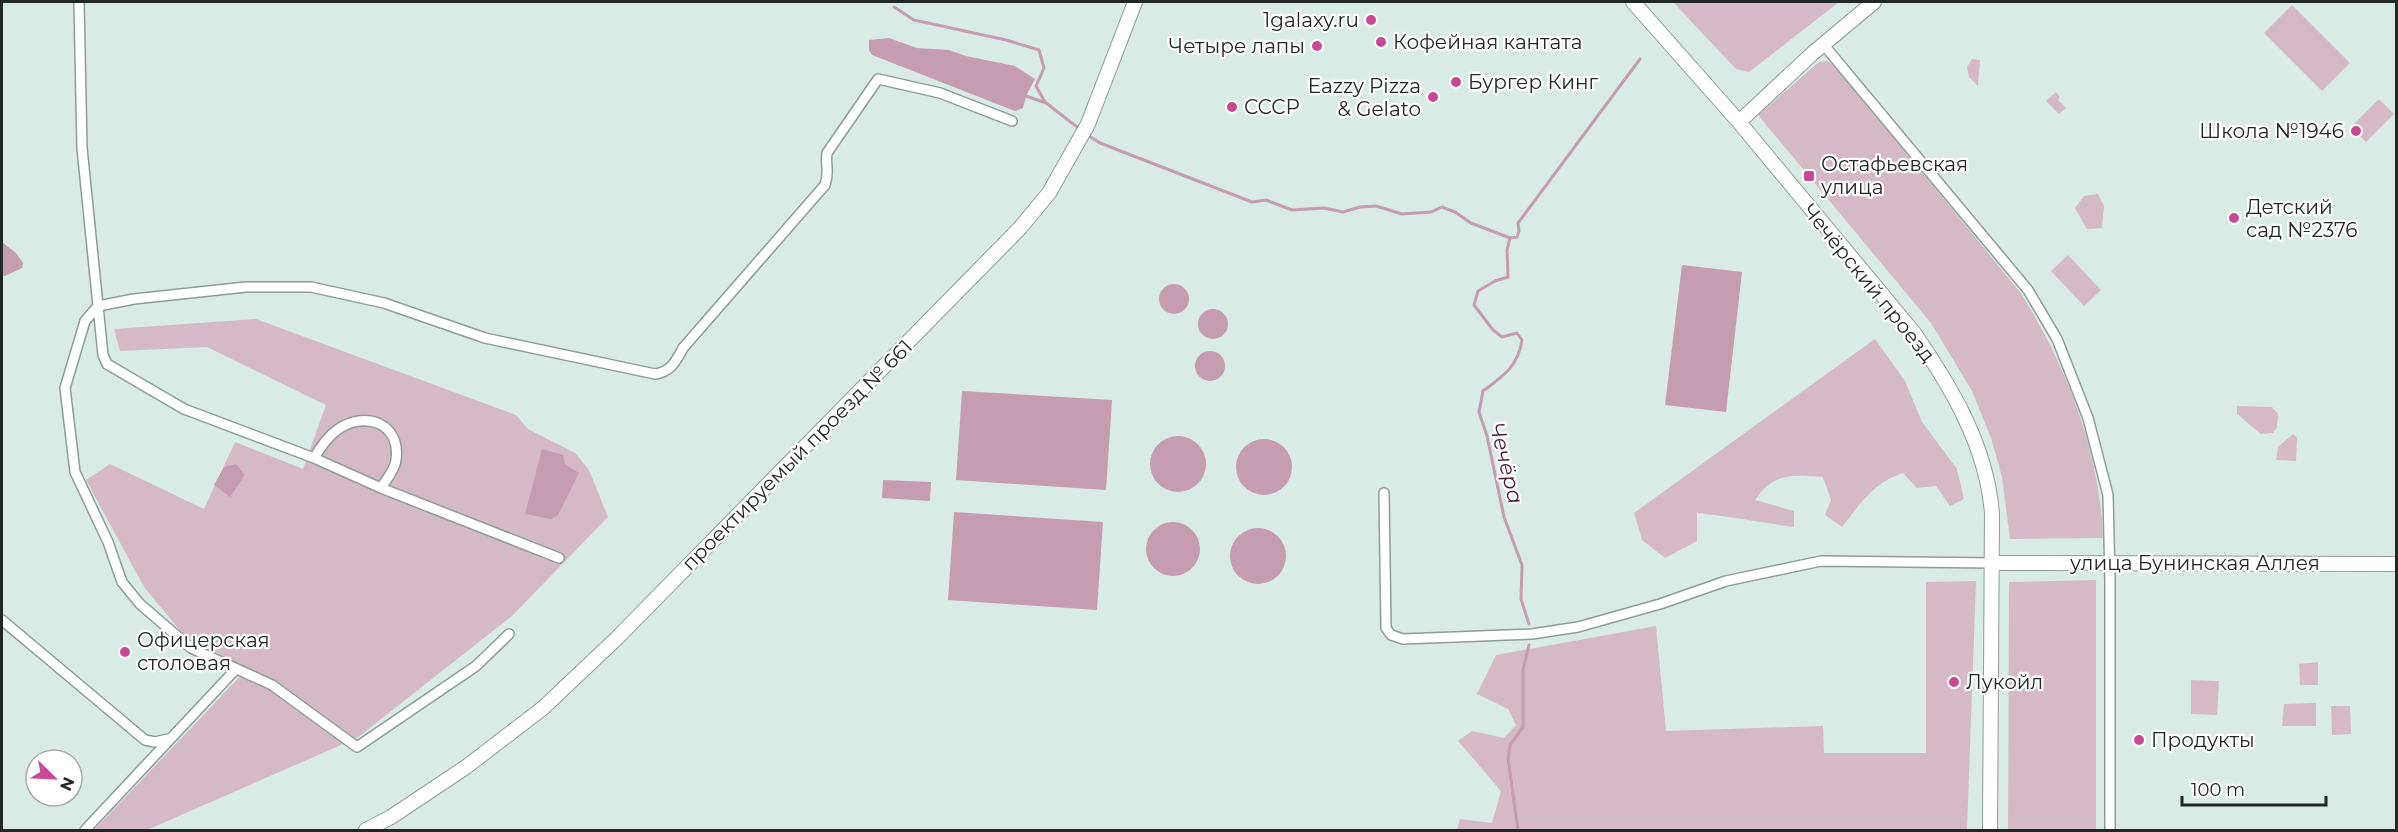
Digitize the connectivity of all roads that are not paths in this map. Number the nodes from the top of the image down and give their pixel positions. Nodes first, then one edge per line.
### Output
1 (80, 2) edge
2 (1135, 2) edge
3 (1633, 2) edge
4 (1874, 2) edge
5 (1823, 44) junction
6 (1012, 121) dead end
7 (1739, 122) junction
8 (98, 306) junction
9 (314, 458) junction
10 (381, 488) junction
11 (1384, 492) dead end
12 (560, 558) dead end
13 (2109, 562) junction
14 (1993, 563) junction
15 (2397, 564) edge
16 (2, 620) edge
17 (509, 634) dead end
18 (236, 669) junction
19 (169, 738) junction
20 (85, 831) edge
21 (366, 831) edge
22 (1990, 831) edge
23 (2110, 831) edge

1 - 8 street
2 - 21 main road, проектируемый проезд № 661
3 - 7 main road, Чечёрский проезд
4 - 5 main road
5 - 7 main road
5 - 13 street
6 - 8 street
7 - 14 main road, Чечёрский проезд
8 - 9 street
8 - 18 street
9 - 10 street
9 - 10 street
10 - 12 street
11 - 14 street
13 - 14 main road, улица Бунинская Аллея
13 - 15 main road, улица Бунинская Аллея
13 - 23 street
14 - 22 main road, Чечёрский проезд
16 - 19 street
17 - 18 street
18 - 19 street
19 - 20 street

